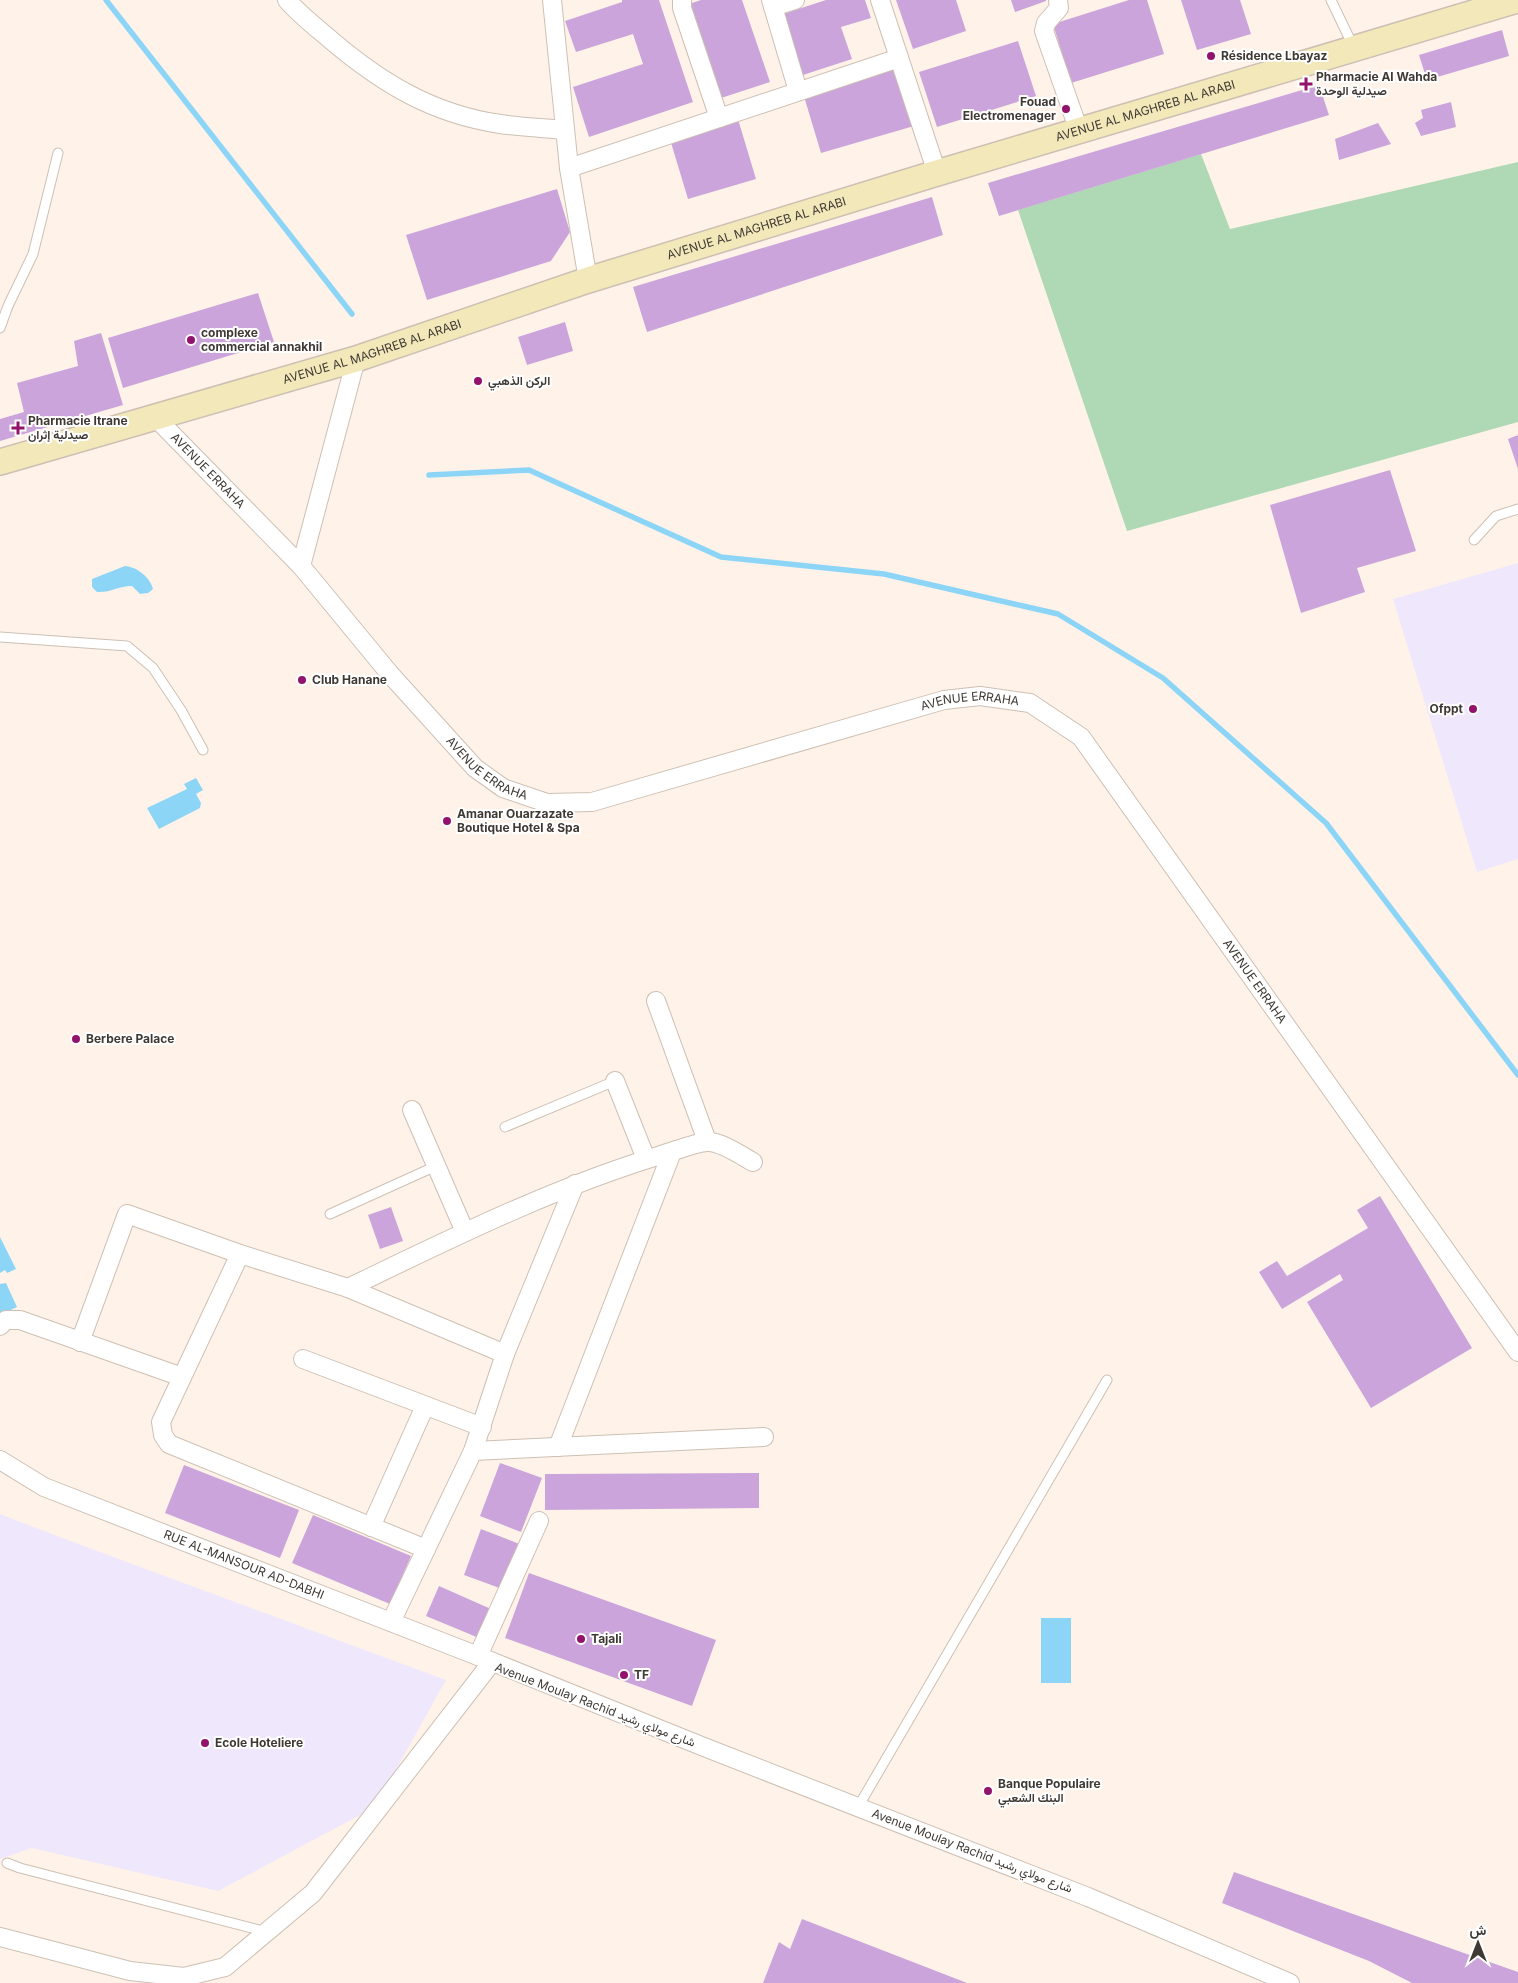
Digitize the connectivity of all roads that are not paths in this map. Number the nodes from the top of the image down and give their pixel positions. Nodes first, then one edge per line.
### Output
1 (287, 0) edge
2 (552, 0) edge
3 (682, 0) edge
4 (795, 0) edge
5 (880, 0) edge
6 (1058, 0) edge
7 (1331, 0) edge
8 (1517, 0) edge
9 (772, 4) edge
10 (1354, 48) junction
11 (899, 58) junction
12 (798, 91) junction
13 (718, 118) junction
14 (564, 130) junction
15 (1079, 131) junction
16 (58, 153) dead end
17 (569, 168) junction
18 (936, 172) junction
19 (588, 280) junction
20 (0, 328) edge
21 (356, 359) junction
22 (156, 418) junction
23 (0, 462) edge
24 (1518, 509) edge
25 (1474, 540) dead end
26 (301, 566) junction
27 (0, 636) edge
28 (203, 750) dead end
29 (656, 1001) dead end
30 (615, 1082) joint
31 (412, 1110) dead end
32 (505, 1127) dead end
33 (708, 1141) junction
34 (672, 1152) junction
35 (646, 1160) junction
36 (753, 1162) dead end
37 (436, 1166) junction
38 (575, 1184) junction
39 (330, 1214) dead end
40 (465, 1232) junction
41 (240, 1254) junction
42 (348, 1288) junction
43 (0, 1326) edge
44 (80, 1342) junction
45 (1518, 1352) edge
46 (506, 1354) junction
47 (303, 1359) dead end
48 (182, 1377) junction
49 (1107, 1380) dead end
50 (425, 1406) junction
51 (482, 1427) junction
52 (764, 1437) dead end
53 (558, 1447) junction
54 (473, 1451) junction
55 (0, 1460) edge
56 (539, 1520) dead end
57 (371, 1527) junction
58 (426, 1549) junction
59 (391, 1622) junction
60 (485, 1659) junction
61 (858, 1807) junction
62 (7, 1863) dead end
63 (267, 1932) junction
64 (0, 1937) edge
65 (1290, 1983) edge

1 - 14 street
2 - 14 street
3 - 13 street
4 - 9 street
5 - 11 street
6 - 15 street
7 - 10 lane
8 - 10 main road, AVENUE AL MAGHREB AL ARABI
9 - 12 street
10 - 15 main road, AVENUE AL MAGHREB AL ARABI
11 - 12 street
11 - 18 street
12 - 13 street
13 - 17 street
14 - 17 street
15 - 18 main road, AVENUE AL MAGHREB AL ARABI
16 - 20 lane
17 - 19 street
18 - 19 main road, AVENUE AL MAGHREB AL ARABI
19 - 21 main road, AVENUE AL MAGHREB AL ARABI
21 - 22 main road, AVENUE AL MAGHREB AL ARABI
21 - 26 street
22 - 23 main road, AVENUE AL MAGHREB AL ARABI
22 - 26 street, AVENUE ERRAHA
24 - 25 lane
26 - 45 street, AVENUE ERRAHA
27 - 28 lane
29 - 33 street
30 - 32 lane
30 - 35 street
31 - 37 street
33 - 34 street
33 - 36 street
34 - 35 street
34 - 53 street
35 - 38 street
37 - 39 lane
37 - 40 street
38 - 40 street
38 - 46 street
40 - 42 street
41 - 42 street
41 - 44 street
41 - 48 street
42 - 46 street
43 - 44 street
44 - 48 street
46 - 51 street
47 - 50 street
48 - 57 street
49 - 61 lane
50 - 51 street
50 - 57 street
51 - 54 street
52 - 53 street
53 - 54 street
54 - 58 street
55 - 59 street, RUE AL-MANSOUR AD-DABHI
56 - 60 street
57 - 58 street
58 - 59 street
59 - 60 street, RUE AL-MANSOUR AD-DABHI
60 - 61 street, Avenue Moulay Rachid شارع مولاي رشيد
60 - 63 street, Avenue Moulay Rachid شارع مولاي رشيد
61 - 65 street, Avenue Moulay Rachid شارع مولاي رشيد
62 - 63 lane
63 - 64 street, Avenue Moulay Rachid شارع مولاي رشيد

